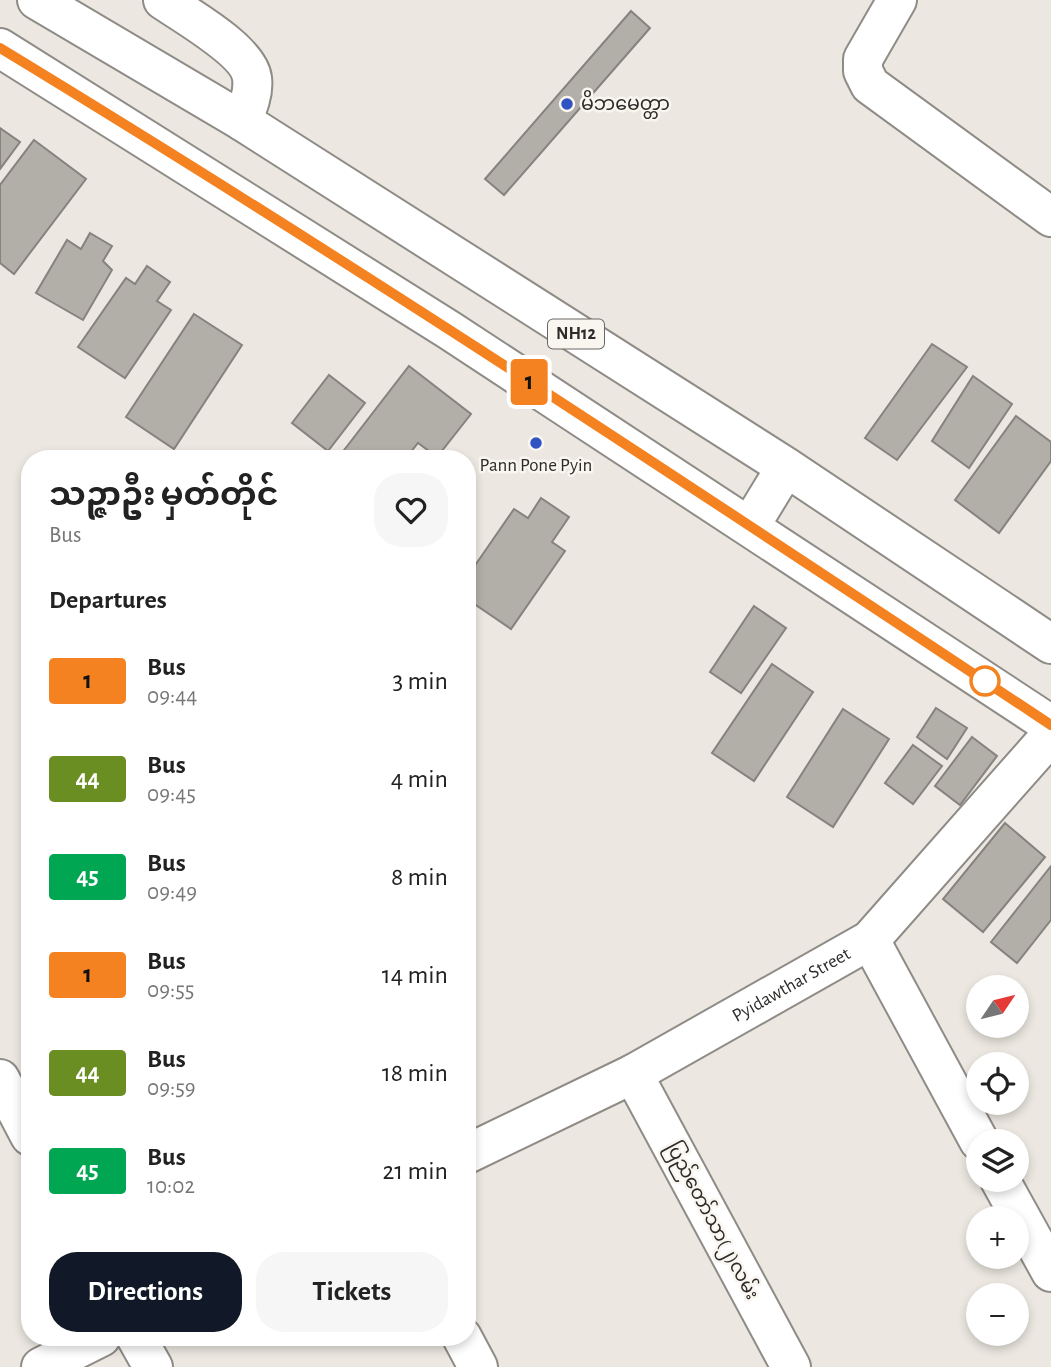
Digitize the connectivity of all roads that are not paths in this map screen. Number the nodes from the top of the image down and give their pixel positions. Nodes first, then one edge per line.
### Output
1 (37, 0) edge
2 (163, 0) edge
3 (897, 0) edge
4 (0, 48) edge
5 (242, 121) junction
6 (1051, 217) edge
7 (786, 467) junction
8 (750, 526) junction
9 (1051, 644) edge
10 (1051, 725) edge
11 (1051, 735) edge
12 (870, 940) junction
13 (633, 1074) junction
14 (0, 1079) edge
15 (21, 1119) edge
16 (972, 1129) edge
17 (476, 1150) edge
18 (1007, 1192) edge
19 (1051, 1272) edge
20 (83, 1346) edge
21 (141, 1346) edge
22 (467, 1346) edge
23 (41, 1367) edge
24 (153, 1367) edge
25 (478, 1367) edge
26 (791, 1367) edge

1 - 5 main road, NH12
2 - 5 main road
3 - 6 main road
4 - 8 main road
5 - 7 main road, NH12
7 - 8 main road
7 - 9 main road, NH12
8 - 10 main road
11 - 12 main road, Pyidawthar Street
12 - 13 main road, Pyidawthar Street
12 - 16 main road
13 - 17 main road, Pyidawthar Street
13 - 26 main road, ပြည်တော်သာ(၂)လမ်း
14 - 15 main road
18 - 19 main road
20 - 23 main road
21 - 24 main road
22 - 25 main road

